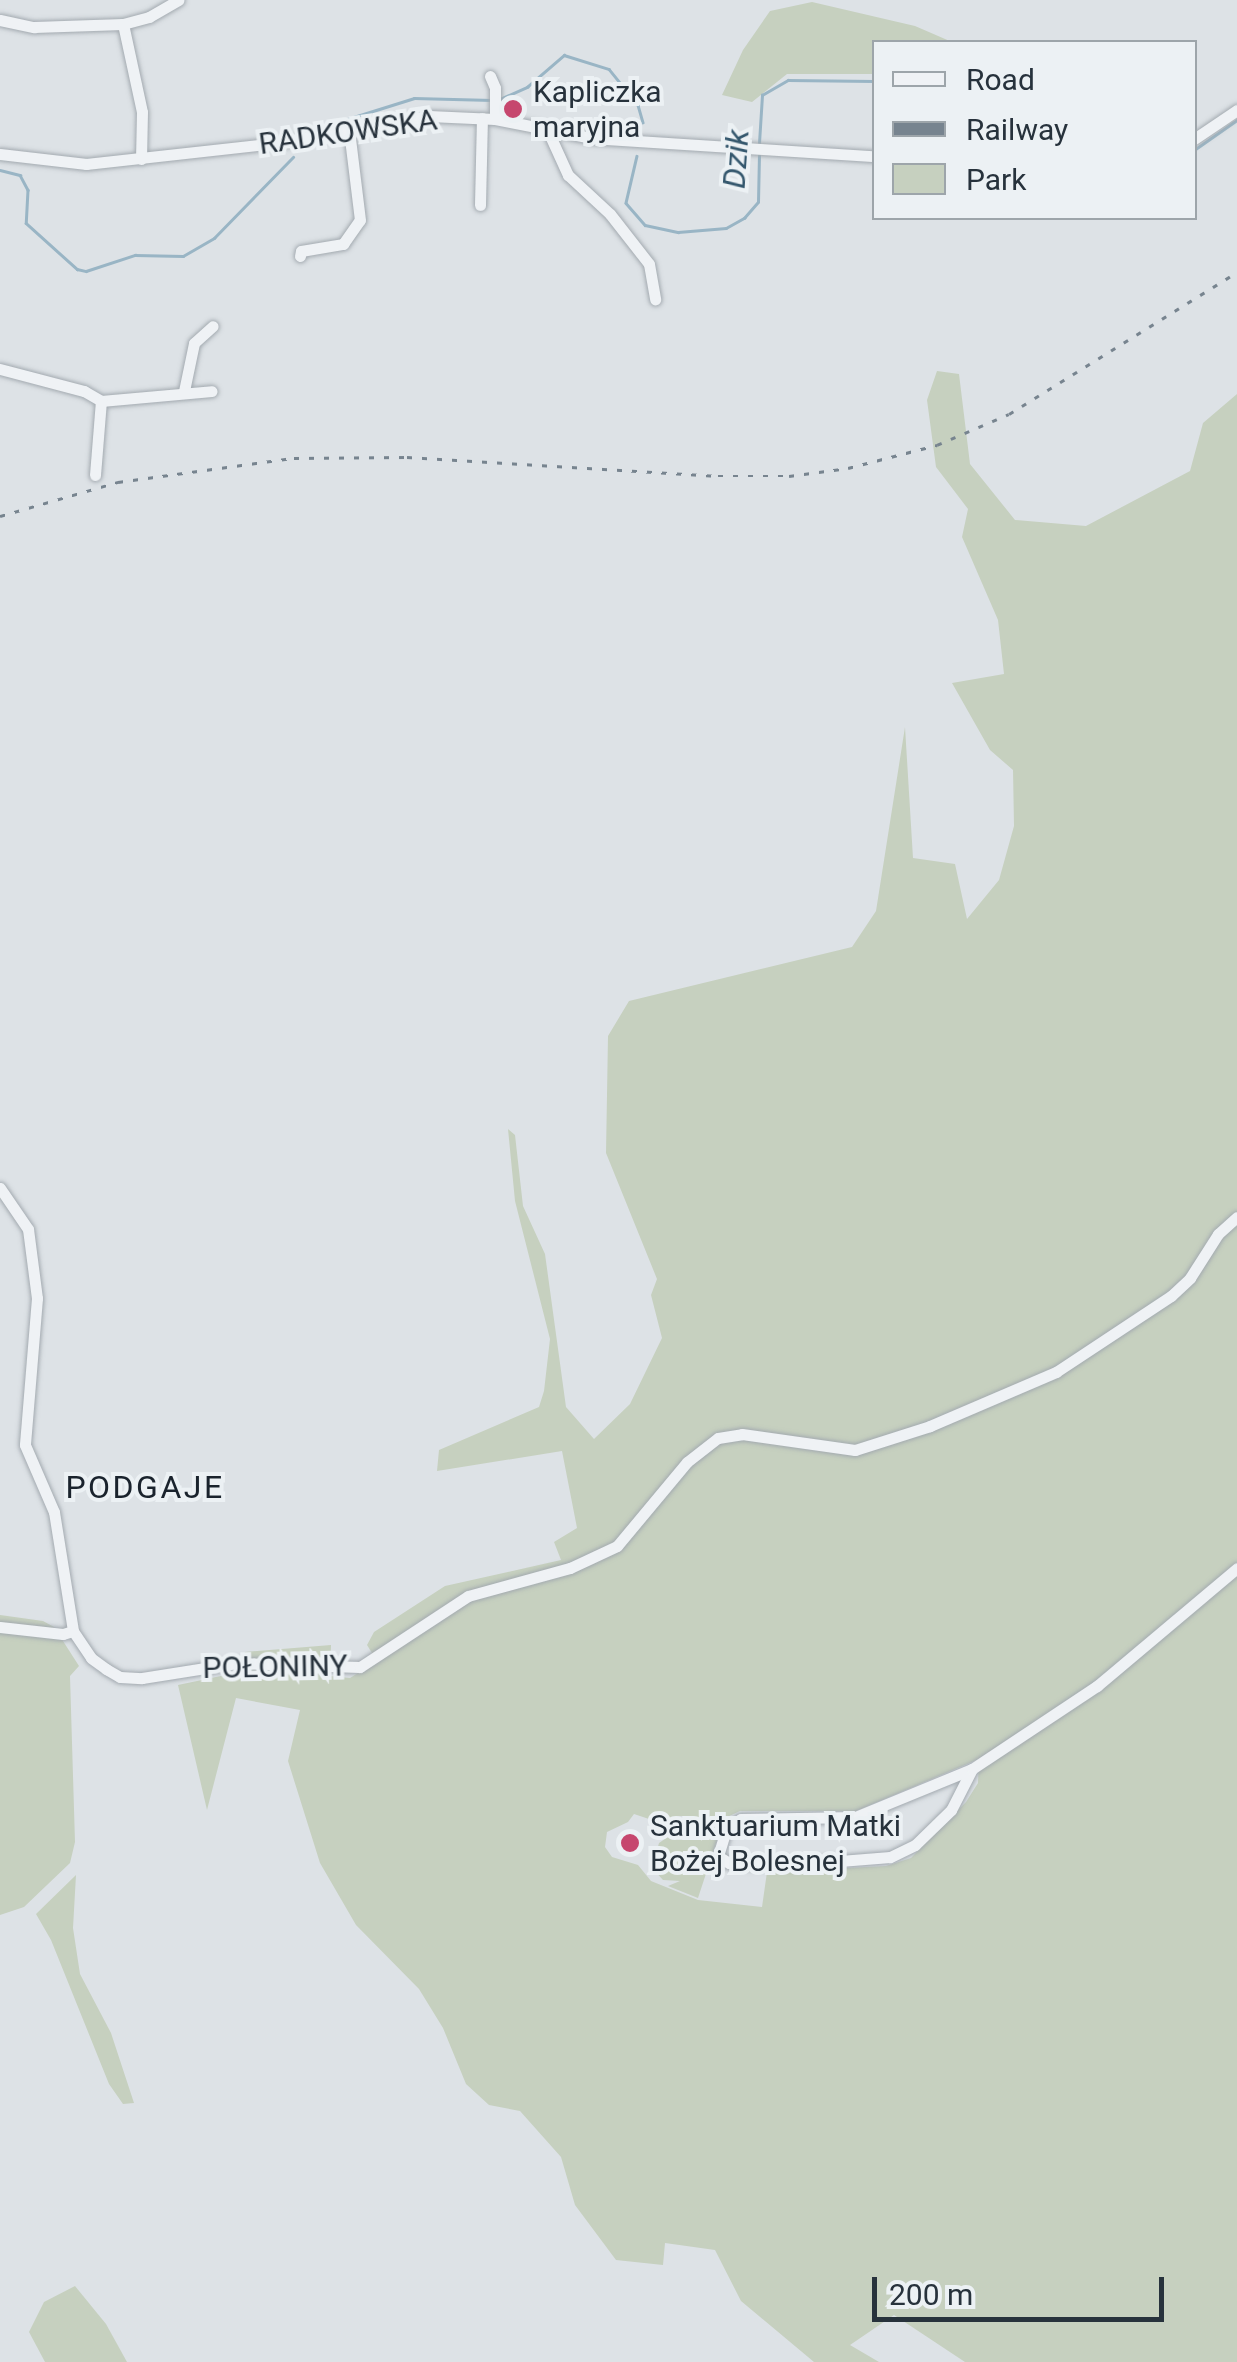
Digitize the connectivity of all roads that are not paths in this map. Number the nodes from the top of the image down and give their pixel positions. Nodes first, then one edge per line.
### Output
1 (179, 0) edge
2 (0, 20) edge
3 (123, 24) junction
4 (490, 76) dead end
5 (492, 109) junction
6 (1237, 110) edge
7 (547, 128) junction
8 (349, 130) junction
9 (1197, 137) edge
10 (0, 154) edge
11 (872, 156) edge
12 (141, 159) junction
13 (480, 206) dead end
14 (300, 256) dead end
15 (655, 299) dead end
16 (213, 326) dead end
17 (0, 369) edge
18 (212, 390) dead end
19 (184, 391) junction
20 (101, 400) junction
21 (96, 476) dead end
22 (0, 1188) edge
23 (1237, 1217) edge
24 (1237, 1568) edge
25 (0, 1627) edge
26 (72, 1631) junction
27 (972, 1769) junction

1 - 3 street
2 - 3 street
3 - 12 street
4 - 5 street
5 - 7 street, RADKOWSKA
5 - 8 street, RADKOWSKA
5 - 13 street
6 - 9 street
7 - 11 street, RADKOWSKA
7 - 15 street
8 - 12 street, RADKOWSKA
8 - 14 street
10 - 12 street, RADKOWSKA
16 - 19 street
17 - 20 street
18 - 19 street
19 - 20 street
20 - 21 street
22 - 26 street
23 - 26 street, POŁONINY
24 - 27 street
25 - 26 street
27 - 27 street

